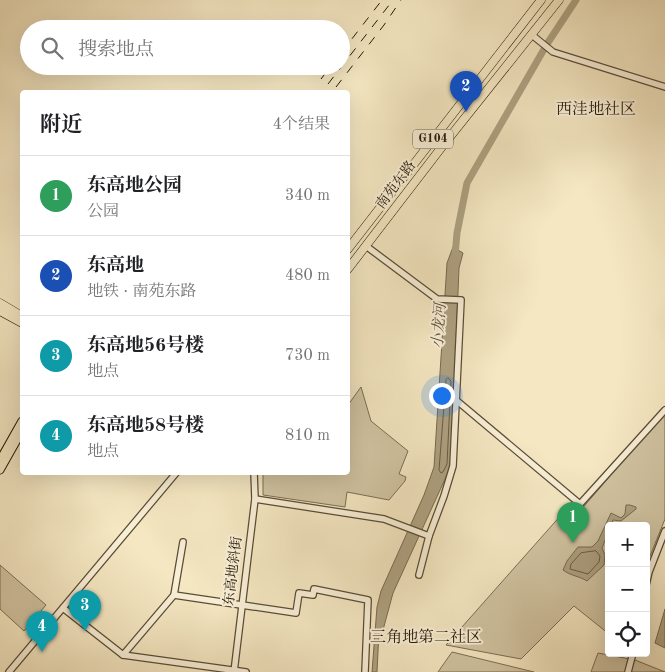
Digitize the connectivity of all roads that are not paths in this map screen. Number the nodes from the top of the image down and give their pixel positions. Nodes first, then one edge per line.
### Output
1 (541, 0) edge
2 (559, 0) edge
3 (535, 37) junction
4 (665, 87) edge
5 (350, 246) edge
6 (366, 246) junction
7 (350, 267) edge
8 (0, 303) edge
9 (0, 311) edge
10 (20, 319) edge
11 (20, 320) edge
12 (456, 400) junction
13 (665, 410) edge
14 (20, 425) edge
15 (20, 435) edge
16 (0, 460) edge
17 (0, 470) edge
18 (174, 475) edge
19 (254, 475) edge
20 (255, 499) junction
21 (665, 531) edge
22 (427, 535) junction
23 (184, 542) dead end
24 (650, 569) edge
25 (419, 575) dead end
26 (174, 595) junction
27 (242, 605) junction
28 (63, 608) junction
29 (123, 655) junction
30 (632, 657) edge
31 (234, 671) edge
32 (9, 672) edge
33 (246, 672) edge
34 (365, 672) edge
35 (628, 672) edge

1 - 5 highway, 南苑东路 / G104
2 - 3 highway, 南苑东路 / G104
3 - 4 street
3 - 6 highway, 南苑东路 / G104
6 - 7 highway, 南苑东路 / G104
6 - 12 street
8 - 10 highway
9 - 11 highway
12 - 13 street
12 - 22 street
14 - 16 main road
15 - 17 main road
18 - 28 street
19 - 20 street, 东高地斜街
20 - 22 street
20 - 27 street, 东高地斜街
21 - 24 street
22 - 25 street
23 - 26 street
26 - 27 street
26 - 29 street
27 - 31 street, 东高地斜街
27 - 34 street
28 - 29 street
28 - 32 street
29 - 31 street
30 - 35 street
31 - 33 street

